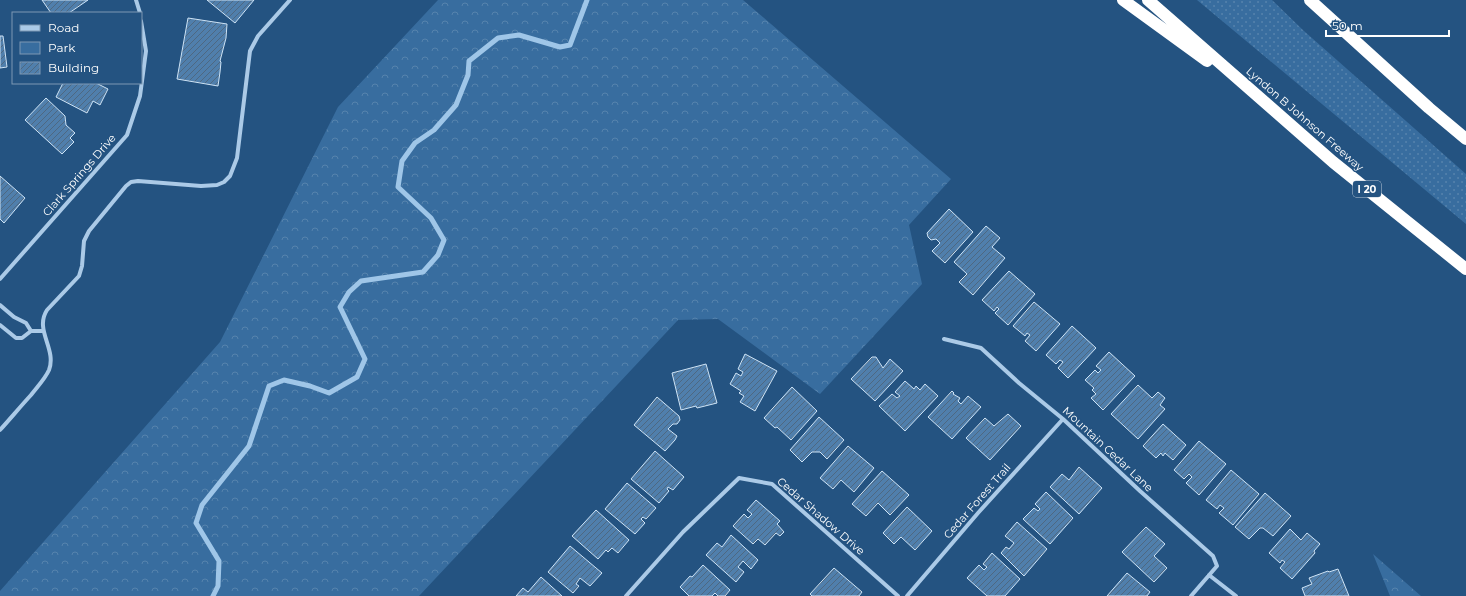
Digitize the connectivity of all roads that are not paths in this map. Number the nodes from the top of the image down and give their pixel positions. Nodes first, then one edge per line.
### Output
1 (136, 0) edge
2 (290, 0) edge
3 (1122, 0) edge
4 (1148, 0) edge
5 (1310, 0) edge
6 (140, 12) edge
7 (142, 28) edge
8 (142, 81) edge
9 (142, 84) edge
10 (1269, 106) junction
11 (1466, 139) edge
12 (1466, 269) edge
13 (0, 279) edge
14 (0, 305) edge
15 (0, 325) edge
16 (31, 331) junction
17 (43, 331) junction
18 (944, 339) dead end
19 (1063, 419) junction
20 (0, 430) edge
21 (1210, 575) junction
22 (626, 596) edge
23 (898, 596) edge
24 (907, 596) edge
25 (1191, 596) edge
26 (1236, 596) edge

1 - 6 street
2 - 17 street
3 - 10 highway
4 - 10 highway, Lyndon B Johnson Freeway / I 20
5 - 11 highway
7 - 8 street, Clark Springs Drive
9 - 13 street, Clark Springs Drive
10 - 12 highway, Lyndon B Johnson Freeway / I 20
14 - 16 street
15 - 16 street
16 - 17 street
17 - 20 street
18 - 19 street, Mountain Cedar Lane
19 - 21 street, Mountain Cedar Lane
19 - 24 street, Cedar Forest Trail
21 - 25 street, Mountain Cedar Lane
21 - 26 street
22 - 23 street, Cedar Shadow Drive

